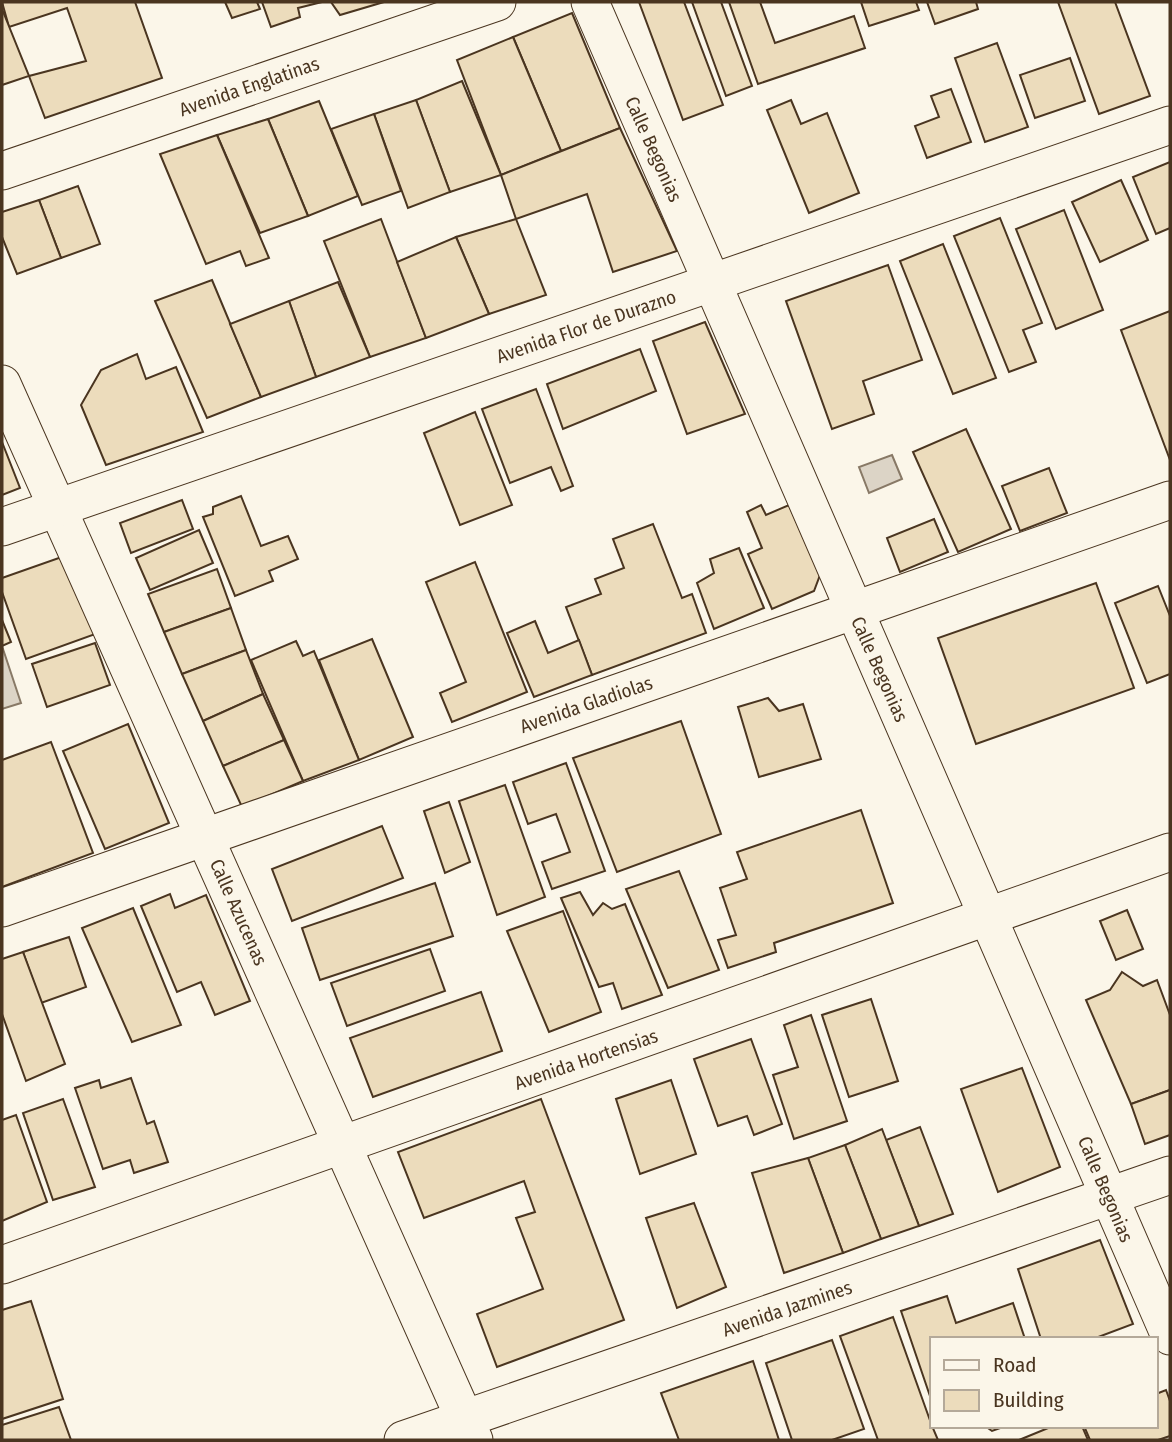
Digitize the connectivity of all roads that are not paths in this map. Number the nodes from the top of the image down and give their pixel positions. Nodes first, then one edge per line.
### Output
1 (497, 2) edge
2 (590, 2) edge
3 (1170, 125) edge
4 (2, 171) edge
5 (712, 282) junction
6 (2, 384) edge
7 (1170, 500) edge
8 (57, 508) junction
9 (2, 527) edge
10 (855, 610) junction
11 (205, 837) junction
12 (1170, 852) edge
13 (2, 908) edge
14 (988, 916) junction
15 (342, 1145) junction
16 (1170, 1175) edge
17 (1110, 1196) junction
18 (2, 1265) edge
19 (1170, 1336) edge
20 (469, 1429) edge
21 (403, 1440) edge

1 - 4 street, Avenida Englatinas
2 - 5 street, Calle Begonias
3 - 5 street, Avenida Flor de Durazno
5 - 8 street, Avenida Flor de Durazno
5 - 10 street, Calle Begonias
6 - 8 street, Calle Azucenas
7 - 10 street, Avenida Gladiolas
8 - 9 street, Avenida Flor de Durazno
8 - 11 street, Calle Azucenas
10 - 11 street, Avenida Gladiolas
10 - 14 street, Calle Begonias
11 - 13 street, Avenida Gladiolas
11 - 15 street, Calle Azucenas
12 - 14 street, Avenida Hortensias
14 - 15 street, Avenida Hortensias
14 - 17 street, Calle Begonias
15 - 18 street, Avenida Hortensias
15 - 20 street, Calle Azucenas
16 - 17 street, Avenida Jazmines
17 - 19 street, Calle Begonias
17 - 20 street, Avenida Jazmines
20 - 21 street, Avenida Jazmines

